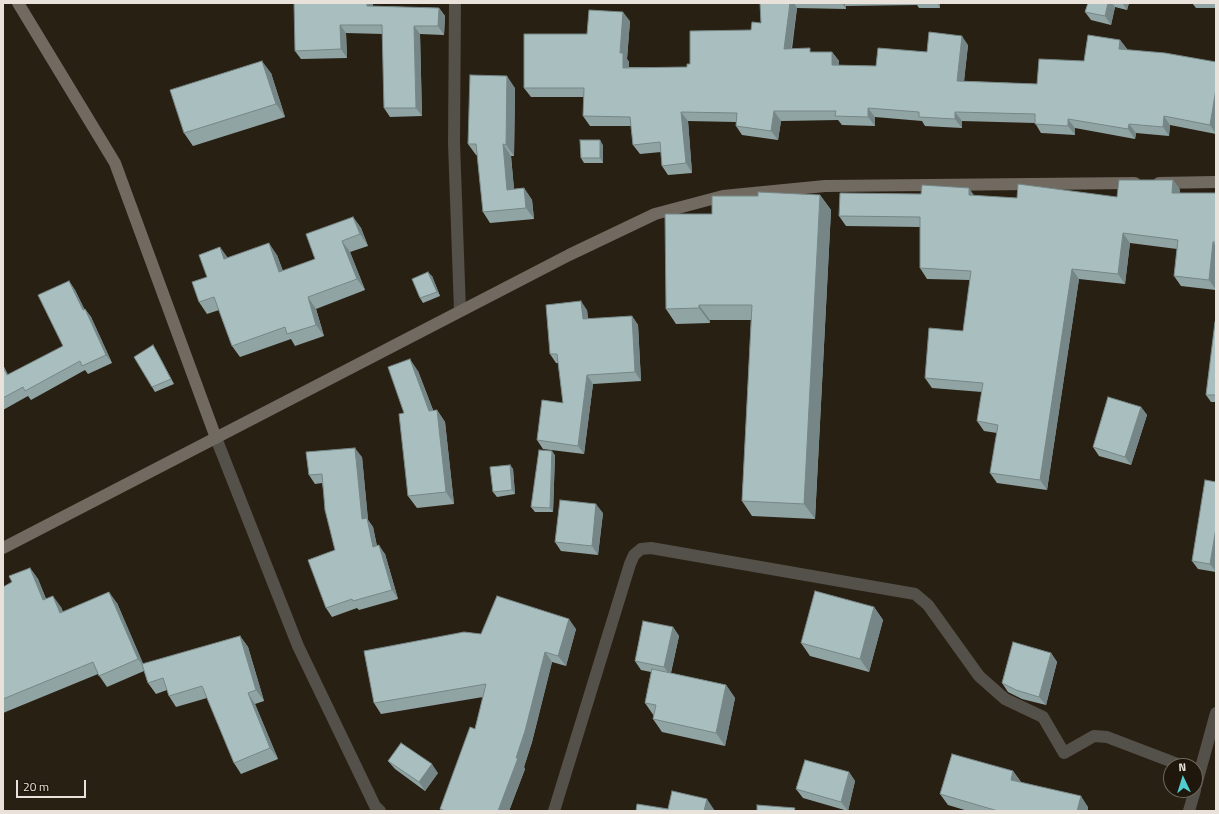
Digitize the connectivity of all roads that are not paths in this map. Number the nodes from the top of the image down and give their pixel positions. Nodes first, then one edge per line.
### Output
1 (18, 3) edge
2 (455, 3) edge
3 (1216, 182) edge
4 (460, 311) junction
5 (216, 438) junction
6 (3, 548) edge
7 (1216, 713) edge
8 (1163, 758) edge
9 (1201, 758) edge
10 (1193, 798) edge
11 (380, 811) edge
12 (554, 811) edge
13 (1189, 811) edge

1 - 5 main road
2 - 4 street
3 - 4 main road
4 - 5 main road
5 - 6 main road
5 - 11 street
7 - 9 street
8 - 12 street
10 - 13 street

